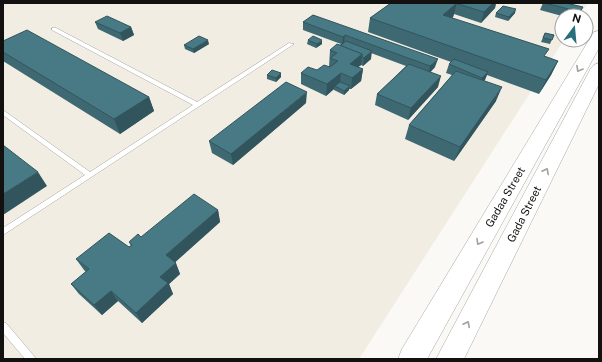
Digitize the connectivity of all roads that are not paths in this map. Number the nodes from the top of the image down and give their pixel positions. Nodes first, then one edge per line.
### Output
1 (54, 29) dead end
2 (599, 35) edge
3 (291, 44) dead end
4 (599, 68) edge
5 (198, 104) junction
6 (3, 112) edge
7 (90, 175) junction
8 (3, 232) edge
9 (3, 326) edge
10 (32, 359) edge
11 (412, 359) edge
12 (450, 359) edge

1 - 5 lane
2 -> 11 main road, Gadaa Street
3 - 5 lane
12 -> 4 main road, Gada Street
5 - 7 lane
6 - 7 lane
7 - 8 lane
9 - 10 lane

